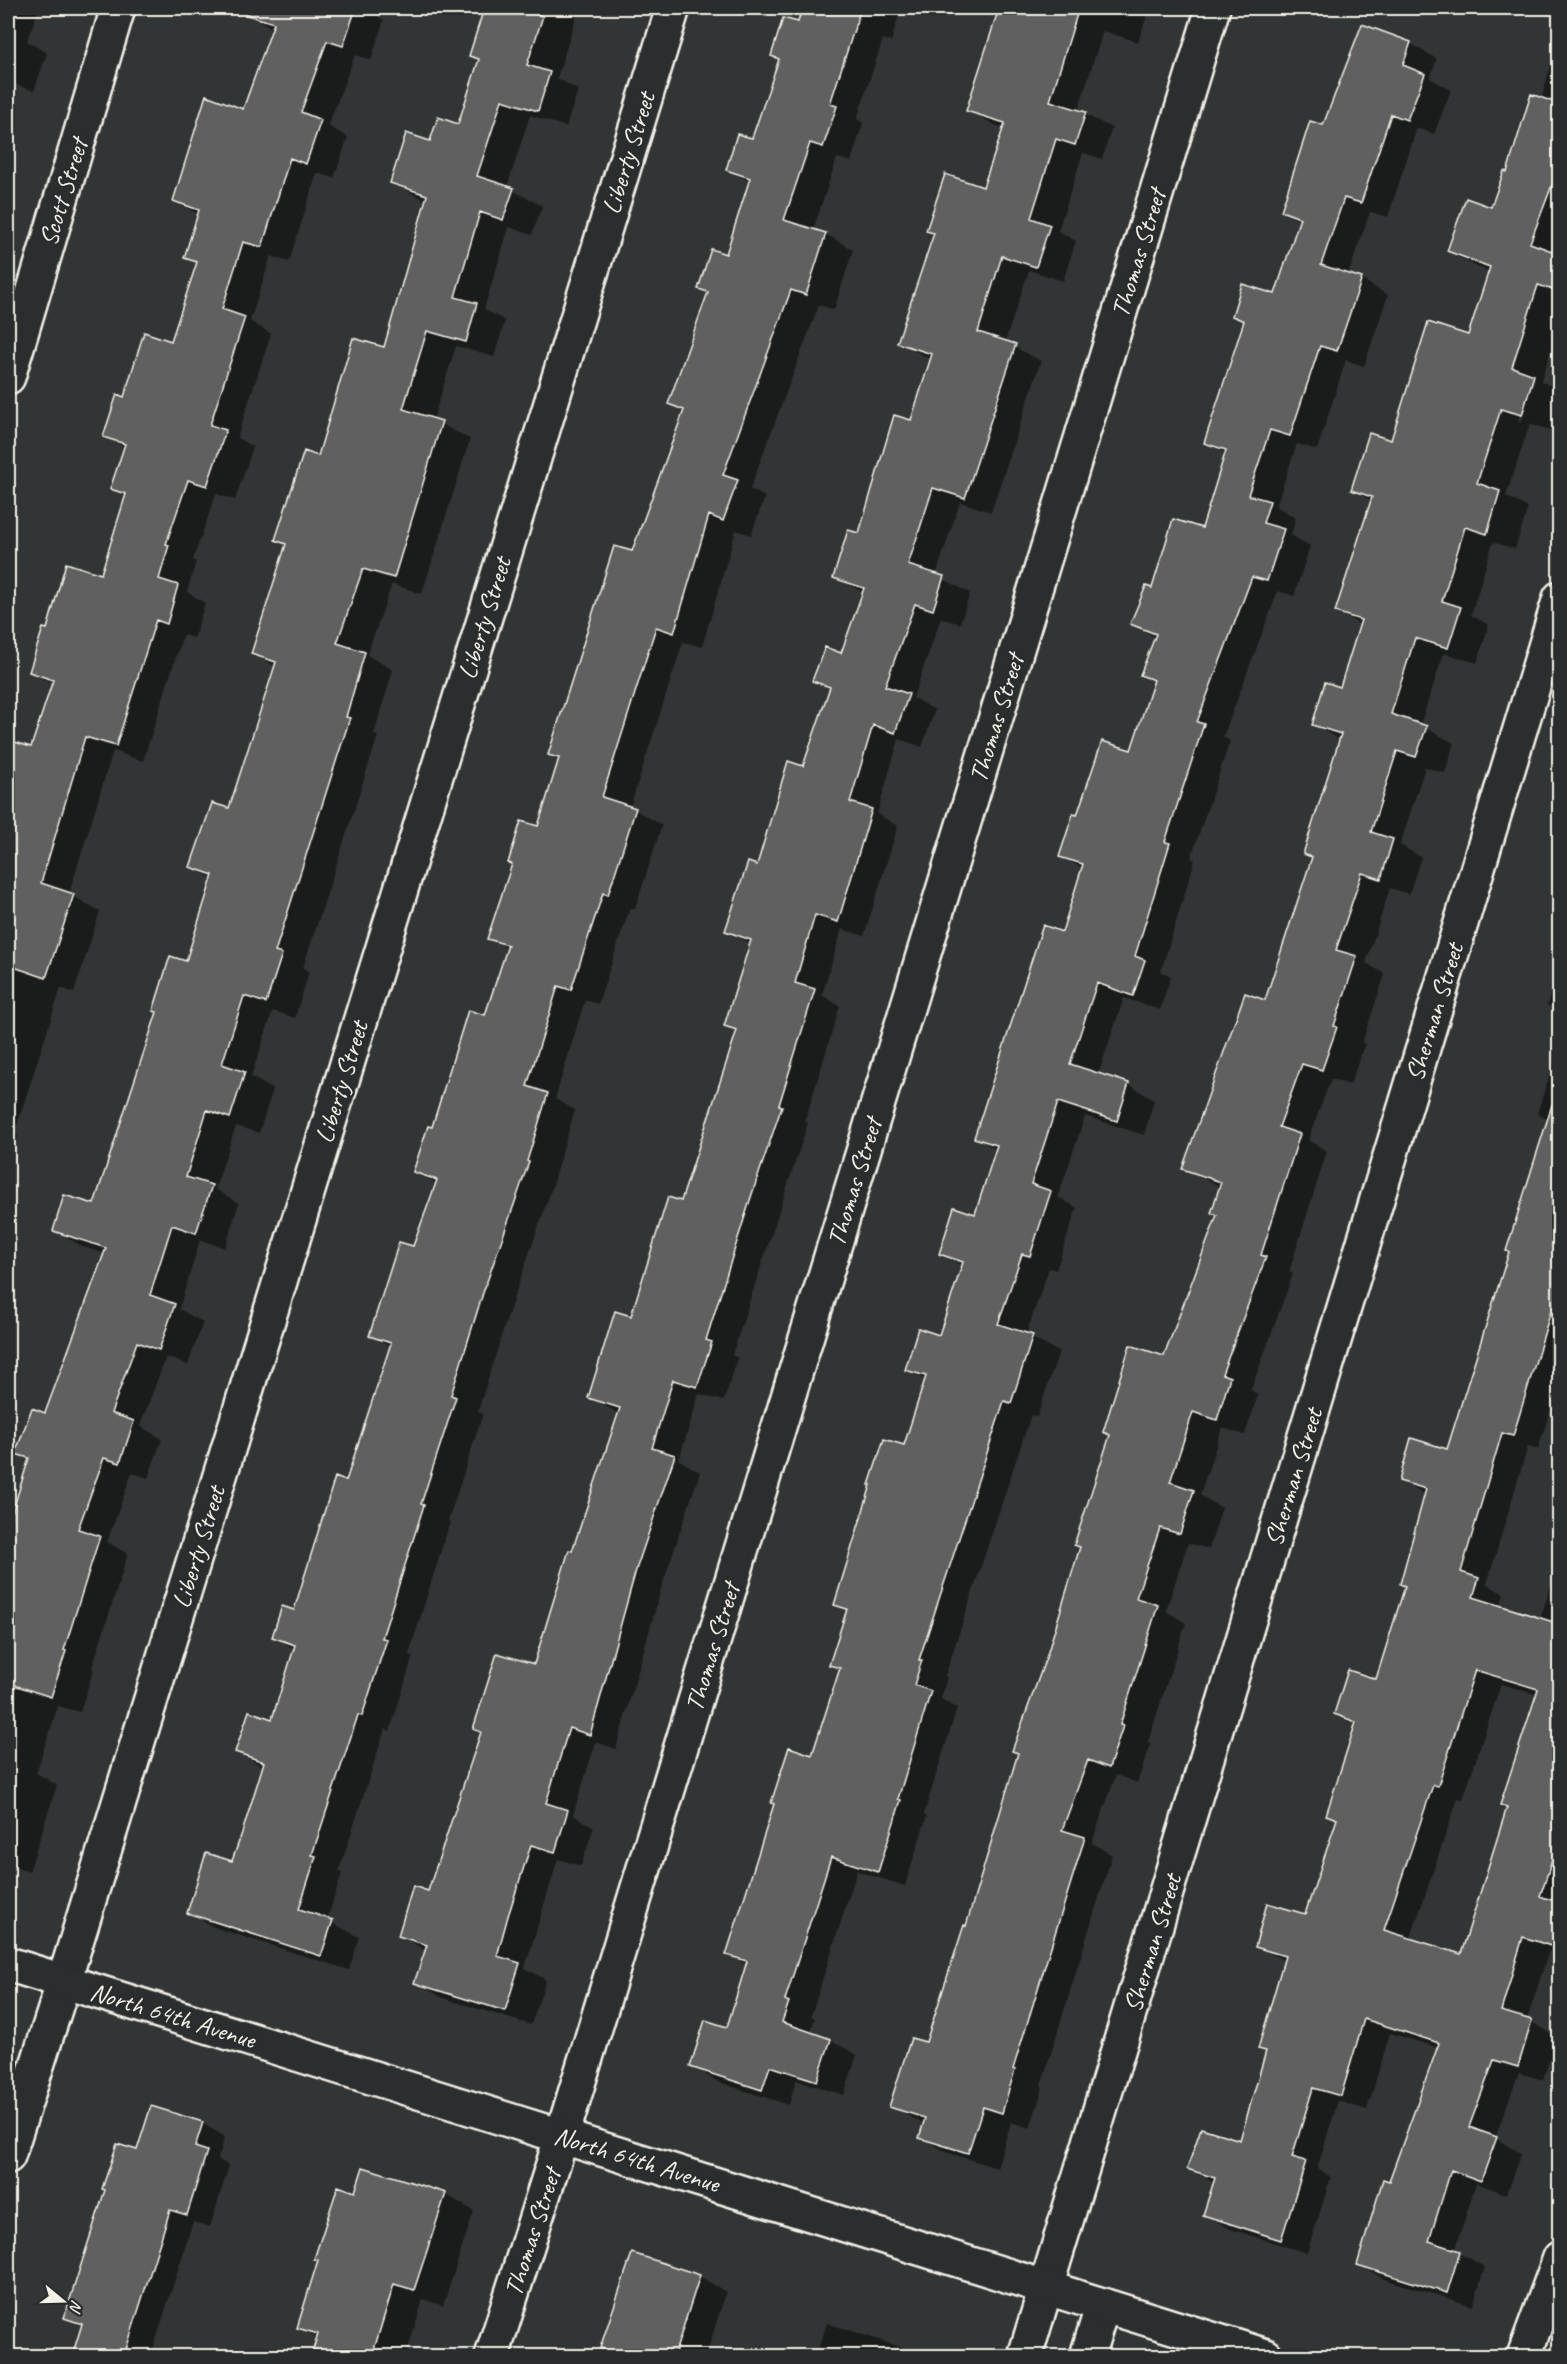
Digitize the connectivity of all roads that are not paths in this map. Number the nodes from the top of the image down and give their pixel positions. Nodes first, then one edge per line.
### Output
1 (118, 8) edge
2 (673, 8) edge
3 (1213, 8) edge
4 (8, 377) edge
5 (1560, 598) edge
6 (8, 1964) edge
7 (63, 1982) junction
8 (562, 2136) junction
9 (8, 2156) edge
10 (1560, 2258) edge
11 (1047, 2288) junction
12 (1103, 2305) junction
13 (492, 2356) edge
14 (1025, 2356) edge
15 (1087, 2356) edge
16 (1266, 2356) edge
17 (1524, 2356) edge

1 - 4 street, Scott Street
2 - 7 street, Liberty Street
3 - 8 street, Thomas Street
5 - 11 street, Sherman Street
6 - 7 street, North 64th Avenue
7 - 8 street, North 64th Avenue
7 - 9 street, Liberty Street
8 - 11 street, North 64th Avenue
8 - 13 street, Thomas Street
10 - 17 street
11 - 12 street, North 64th Avenue
11 - 14 street, Sherman Street
12 - 15 street
12 - 16 street, North 64th Avenue

